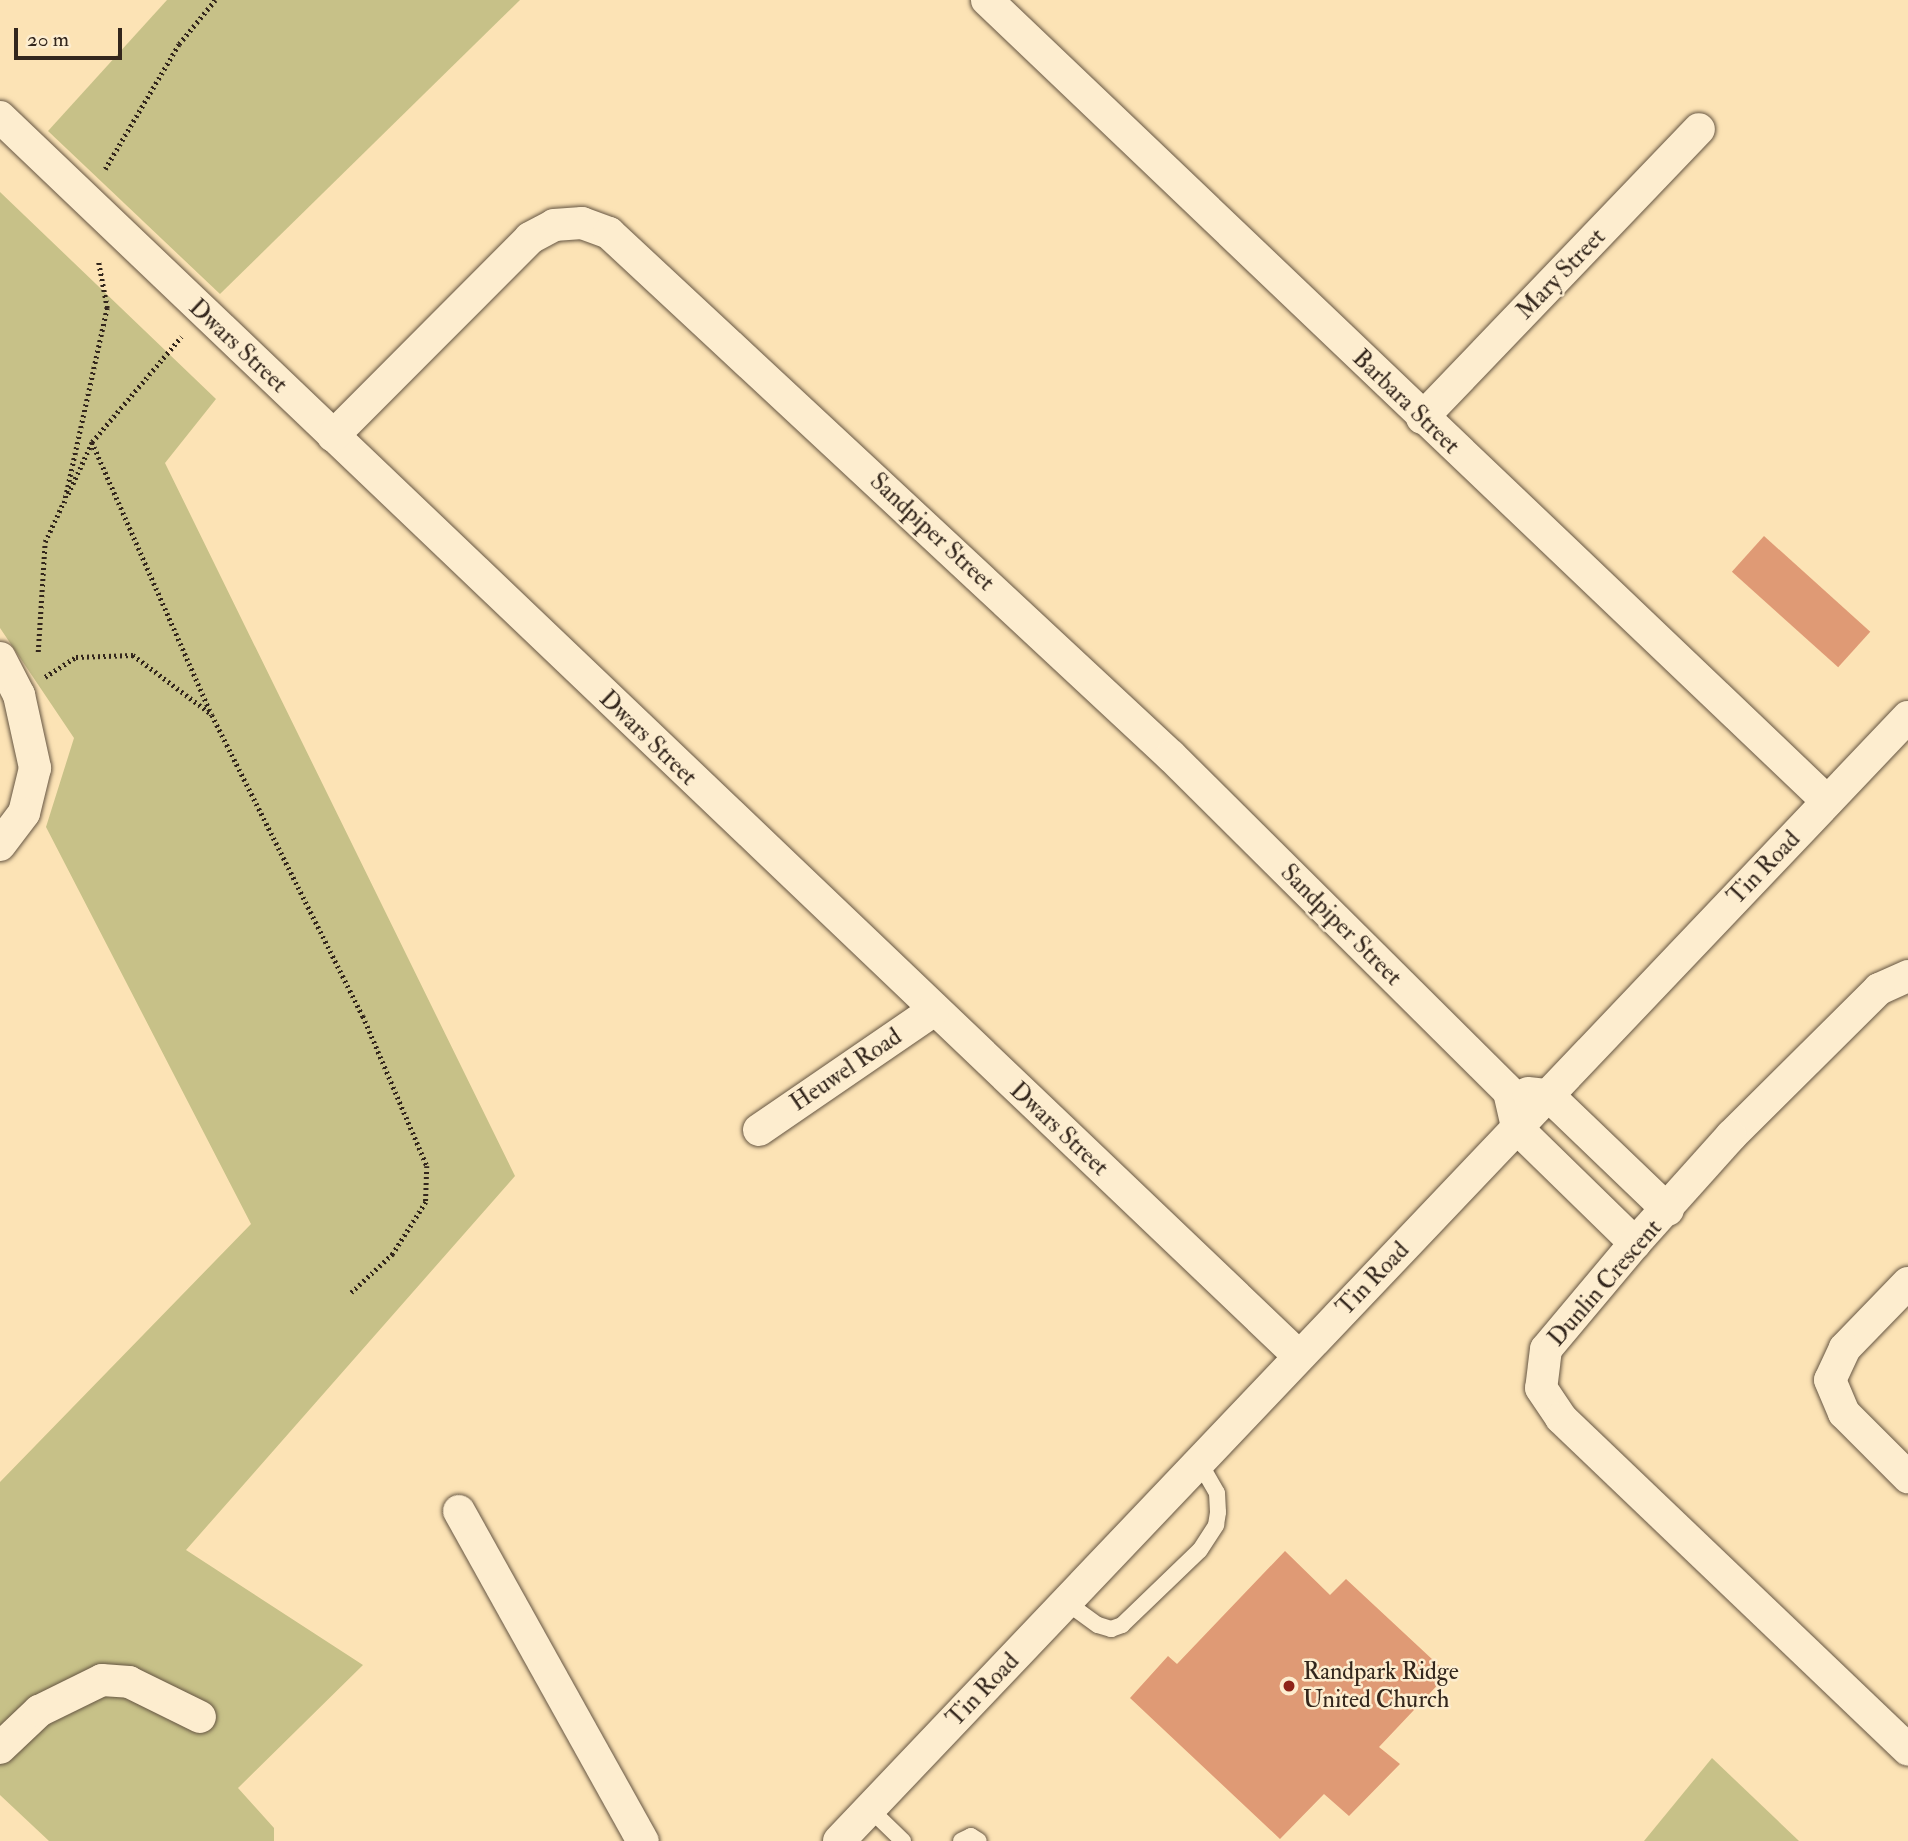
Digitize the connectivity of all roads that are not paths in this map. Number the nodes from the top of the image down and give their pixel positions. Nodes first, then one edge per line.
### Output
1 (986, 0) edge
2 (0, 117) edge
3 (1699, 129) dead end
4 (1422, 418) junction
5 (333, 436) junction
6 (0, 658) edge
7 (1908, 717) edge
8 (1827, 801) junction
9 (0, 845) edge
10 (1908, 976) edge
11 (933, 1011) junction
12 (1509, 1092) junction
13 (1548, 1094) junction
14 (1517, 1128) junction
15 (759, 1130) dead end
16 (1668, 1210) junction
17 (1635, 1243) junction
18 (1908, 1283) edge
19 (1299, 1356) junction
20 (1199, 1462) junction
21 (1908, 1477) edge
22 (459, 1511) dead end
23 (1066, 1602) junction
24 (200, 1717) dead end
25 (0, 1748) edge
26 (1908, 1750) edge
27 (870, 1809) junction
28 (643, 1841) edge
29 (839, 1841) edge
30 (902, 1841) edge
31 (961, 1841) edge
32 (979, 1841) edge

1 - 4 street, Barbara Street
2 - 5 street, Dwars Street
3 - 4 street, Mary Street
4 - 8 street, Barbara Street
5 - 11 street, Dwars Street
5 - 12 street, Sandpiper Street
6 - 9 street
7 - 8 street, Tin Road
8 - 13 street, Tin Road
10 - 16 street, Dunlin Crescent
11 - 15 street, Heuwel Road
11 - 19 street, Dwars Street
12 - 13 street
12 - 14 street
13 - 14 street, Tin Road
13 - 16 street
14 - 17 street
14 - 19 street, Tin Road
16 - 17 street, Dunlin Crescent
17 - 26 street, Dunlin Crescent
18 - 21 street
19 - 20 street, Tin Road
20 - 23 street, Tin Road
20 - 23 lane
22 - 28 street
23 - 27 street, Tin Road
24 - 25 street
27 - 29 street, Tin Road
27 - 30 lane
31 - 32 lane

